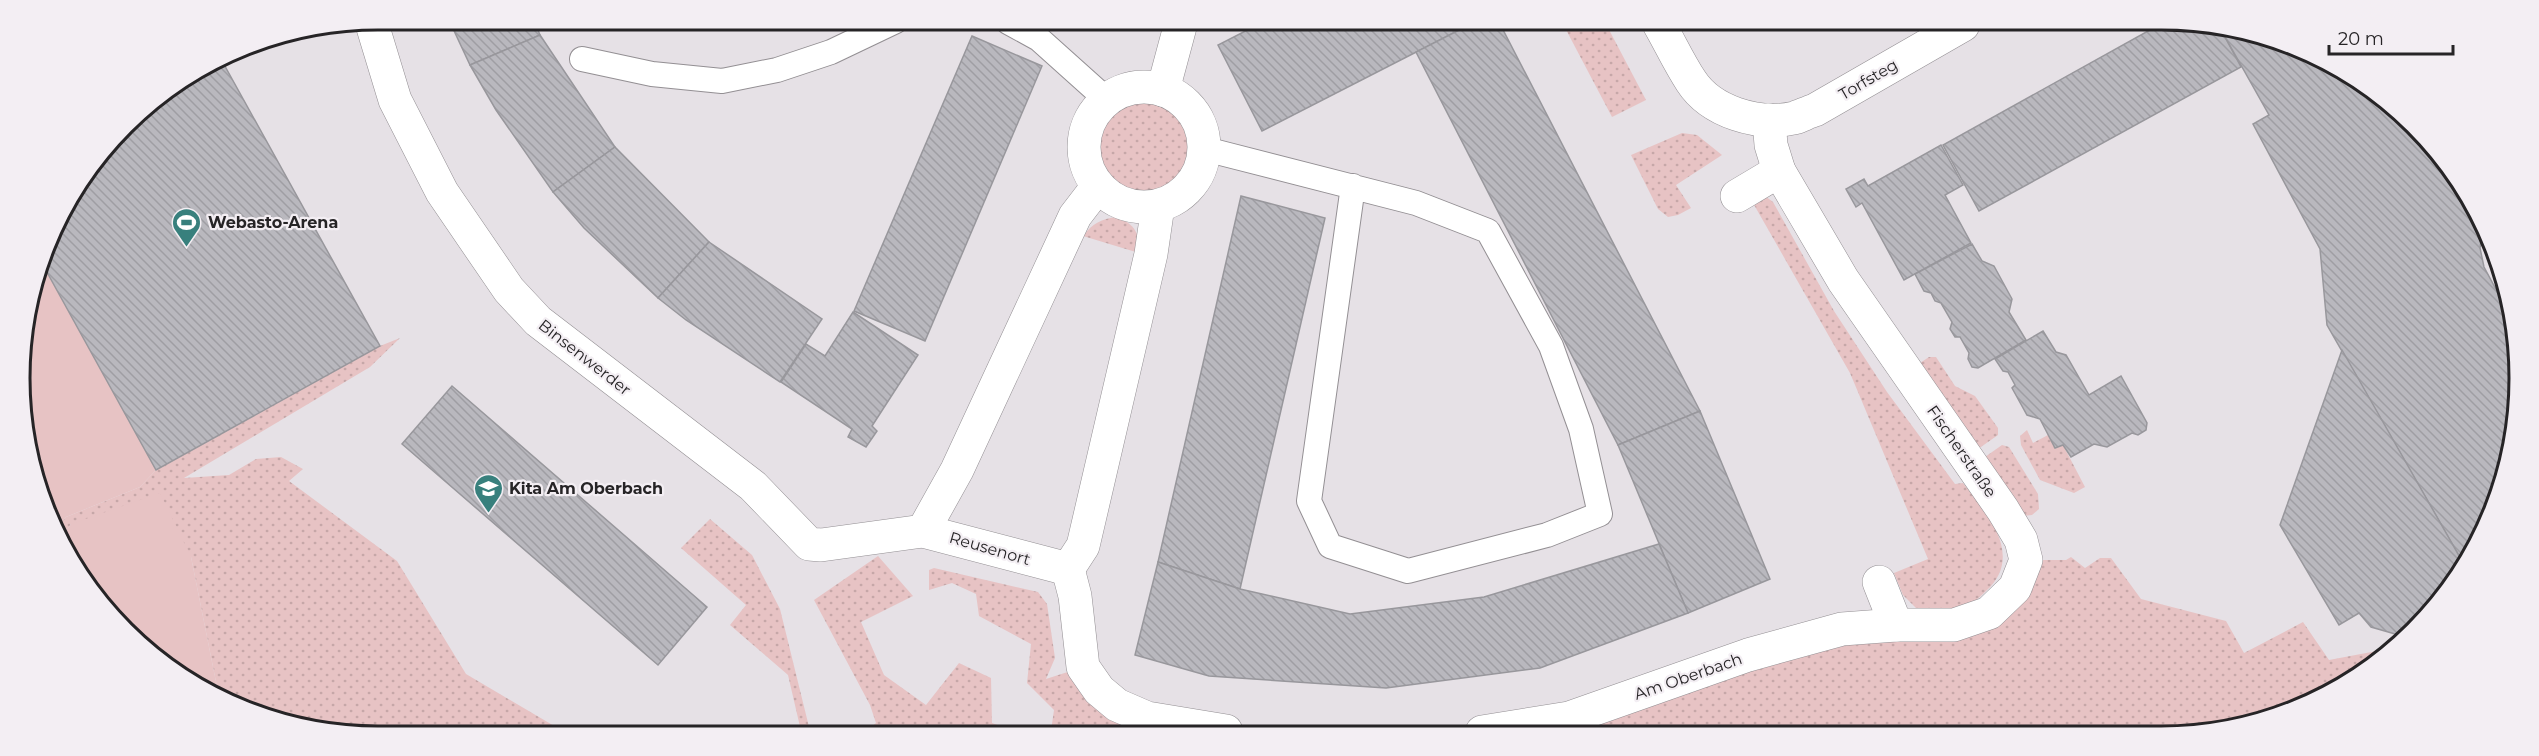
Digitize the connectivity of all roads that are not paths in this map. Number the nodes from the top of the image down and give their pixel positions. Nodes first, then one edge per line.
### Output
1 (374, 30) edge
2 (877, 30) edge
3 (1023, 30) edge
4 (1179, 30) edge
5 (1662, 30) edge
6 (1956, 30) edge
7 (582, 59) dead end
8 (1163, 90) junction
9 (1107, 100) junction
10 (1769, 120) junction
11 (1205, 149) junction
12 (1779, 171) junction
13 (1098, 186) junction
14 (1353, 186) junction
15 (1737, 196) dead end
16 (1158, 206) junction
17 (923, 531) junction
18 (1068, 569) junction
19 (1879, 582) dead end
20 (1896, 625) junction
21 (1196, 726) edge
22 (1519, 726) edge

1 - 17 street, Binsenwerder
2 - 7 lane
3 - 9 lane
4 - 8 street
5 - 10 street
6 - 10 street, Torfsteg
8 - 9 street
8 - 11 street
9 - 13 street
10 - 12 street, Fischerstraße
11 - 14 lane
11 - 16 street
12 - 15 street
12 - 20 street, Fischerstraße
13 - 16 street
13 - 17 street, Reusenort
14 - 14 lane
16 - 18 street
17 - 18 street, Reusenort
18 - 21 street
19 - 20 street
20 - 22 street, Am Oberbach

